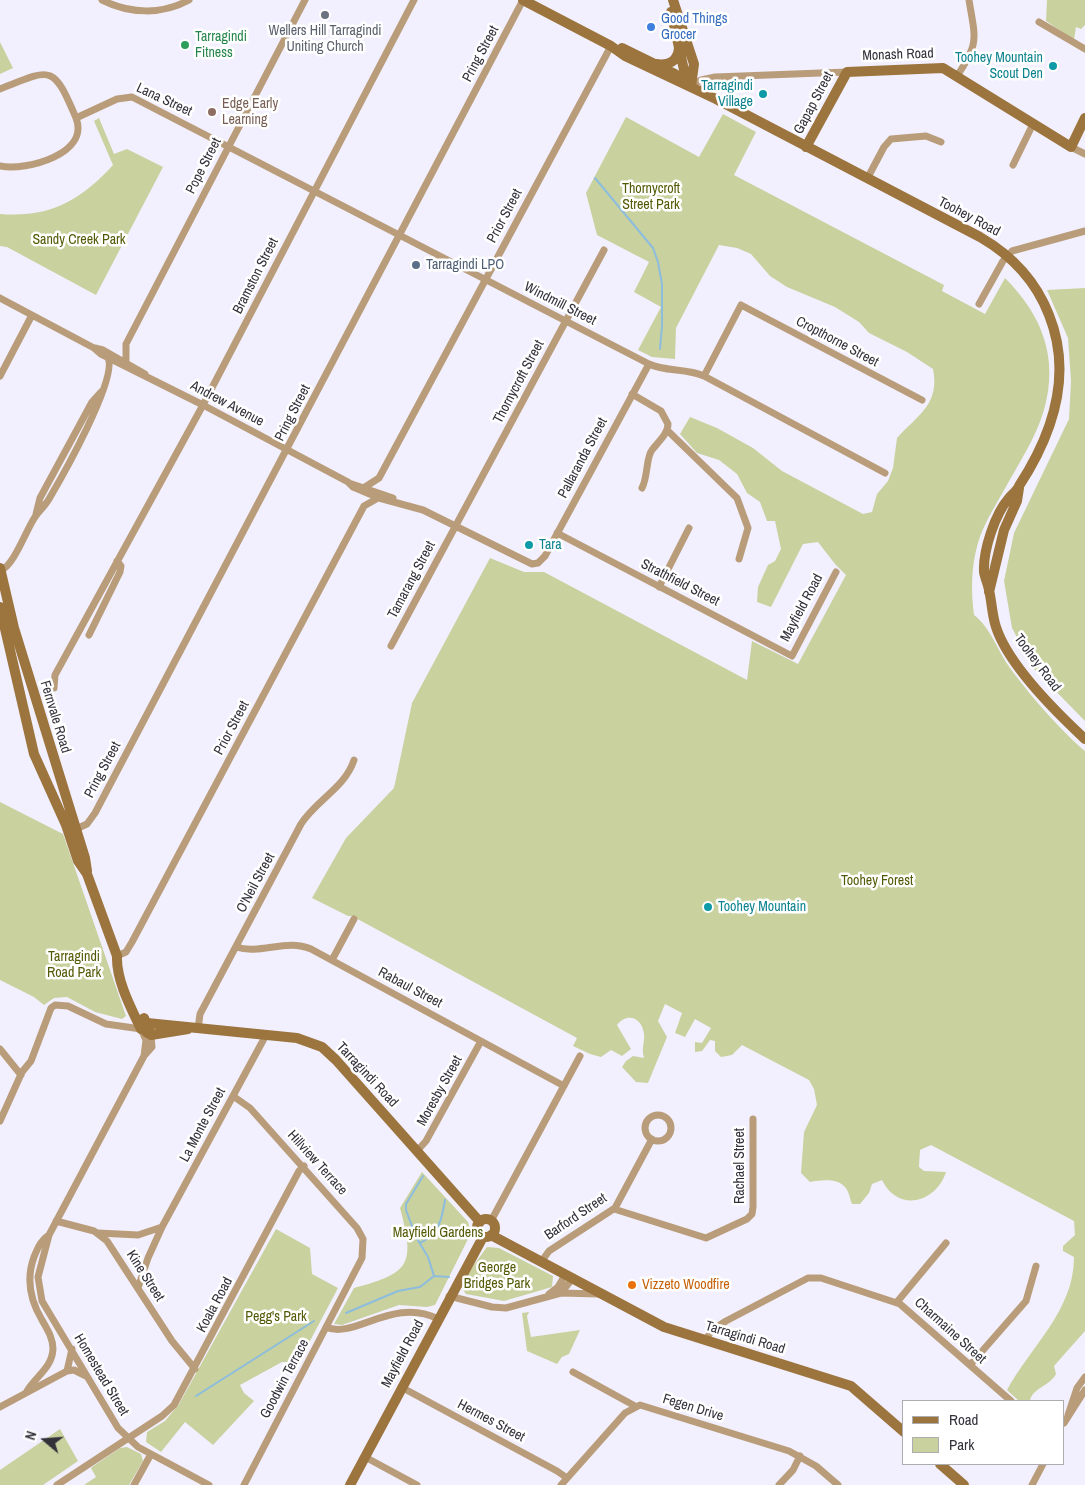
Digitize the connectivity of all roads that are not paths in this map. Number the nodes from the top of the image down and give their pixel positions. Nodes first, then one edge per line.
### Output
1 (102, 0) edge
2 (189, 0) edge
3 (305, 0) edge
4 (414, 0) edge
5 (523, 0) edge
6 (669, 0) edge
7 (673, 0) edge
8 (969, 0) edge
9 (1039, 22) dead end
10 (611, 46) junction
11 (679, 46) junction
12 (1085, 49) edge
13 (655, 63) junction
14 (846, 72) junction
15 (957, 76) junction
16 (693, 87) junction
17 (0, 89) edge
18 (76, 118) junction
19 (1085, 118) edge
20 (1033, 124) junction
21 (941, 142) dead end
22 (228, 146) junction
23 (806, 147) junction
24 (1071, 147) junction
25 (1085, 154) edge
26 (1013, 165) dead end
27 (0, 166) edge
28 (867, 179) junction
29 (314, 191) junction
30 (1085, 231) edge
31 (400, 236) junction
32 (604, 250) dead end
33 (1007, 255) junction
34 (485, 279) junction
35 (0, 298) edge
36 (979, 304) dead end
37 (32, 315) junction
38 (566, 321) junction
39 (126, 344) junction
40 (110, 356) junction
41 (125, 364) junction
42 (648, 364) junction
43 (109, 375) junction
44 (0, 376) edge
45 (704, 376) junction
46 (632, 394) junction
47 (922, 400) dead end
48 (203, 405) junction
49 (667, 430) junction
50 (288, 450) junction
51 (885, 473) dead end
52 (380, 478) junction
53 (642, 488) dead end
54 (363, 489) junction
55 (380, 496) junction
56 (364, 506) junction
57 (456, 526) junction
58 (689, 528) dead end
59 (557, 533) junction
60 (739, 559) dead end
61 (117, 562) junction
62 (538, 563) joint
63 (0, 570) edge
64 (836, 572) dead end
65 (659, 587) junction
66 (0, 607) edge
67 (89, 635) dead end
68 (391, 646) dead end
69 (792, 656) joint
70 (54, 688) dead end
71 (1085, 739) edge
72 (354, 760) dead end
73 (76, 829) junction
74 (87, 874) junction
75 (354, 919) dead end
76 (236, 947) junction
77 (117, 956) junction
78 (332, 960) junction
79 (144, 1026) junction
80 (194, 1029) junction
81 (151, 1035) junction
82 (266, 1035) junction
83 (481, 1040) junction
84 (0, 1049) edge
85 (144, 1056) junction
86 (580, 1056) dead end
87 (21, 1075) junction
88 (564, 1086) junction
89 (233, 1096) junction
90 (753, 1119) dead end
91 (0, 1121) edge
92 (652, 1139) dead end
93 (417, 1150) junction
94 (304, 1166) junction
95 (614, 1209) junction
96 (56, 1221) junction
97 (480, 1222) junction
98 (491, 1222) junction
99 (162, 1227) junction
100 (98, 1233) junction
101 (49, 1235) junction
102 (487, 1236) junction
103 (946, 1243) dead end
104 (362, 1258) joint
105 (541, 1262) junction
106 (1036, 1266) dead end
107 (569, 1277) junction
108 (138, 1288) junction
109 (561, 1293) junction
110 (601, 1294) junction
111 (449, 1296) junction
112 (547, 1296) junction
113 (897, 1302) junction
114 (438, 1319) junction
115 (326, 1327) junction
116 (706, 1340) junction
117 (72, 1349) junction
118 (970, 1365) junction
119 (195, 1369) junction
120 (67, 1371) junction
121 (573, 1372) dead end
122 (86, 1376) junction
123 (1085, 1377) edge
124 (401, 1387) junction
125 (27, 1390) junction
126 (1085, 1390) edge
127 (1010, 1400) edge
128 (635, 1406) junction
129 (0, 1407) edge
130 (1068, 1415) junction
131 (1065, 1421) edge
132 (902, 1430) edge
133 (129, 1438) junction
134 (151, 1454) junction
135 (800, 1456) junction
136 (365, 1457) junction
137 (941, 1465) edge
138 (1042, 1465) edge
139 (567, 1478) junction
140 (57, 1485) edge
141 (134, 1485) edge
142 (209, 1485) edge
143 (244, 1485) edge
144 (350, 1485) edge
145 (417, 1485) edge
146 (561, 1485) edge
147 (779, 1485) edge
148 (838, 1485) edge
149 (964, 1485) edge
150 (1032, 1485) edge

1 - 2 street
3 - 22 street, Pope Street
4 - 29 street, Bramston Street
5 - 10 street, Toohey Road
5 - 31 street, Pring Street
6 - 11 street
7 - 16 street
8 - 15 street
9 - 12 street
10 - 13 street, Toohey Road
10 - 16 street, Toohey Road
10 - 34 street, Prior Street
11 - 13 street
11 - 16 street
13 - 16 street, Toohey Road
14 - 15 street, Monash Road
14 - 16 street, Monash Road
14 - 23 street, Gapap Street
15 - 20 street, Monash Road
16 - 23 street, Toohey Road
17 - 18 street
18 - 22 street, Lana Street
18 - 27 street
19 - 24 street
20 - 24 street, Monash Road
20 - 26 street
21 - 28 street
22 - 29 street, Windmill Street
22 - 39 street, Pope Street
23 - 28 street, Toohey Road
24 - 25 street, Monash Road
28 - 33 street, Toohey Road
29 - 31 street, Windmill Street
29 - 48 street, Bramston Street
30 - 33 street
31 - 34 street, Windmill Street
31 - 50 street, Pring Street
32 - 38 street, Thornycroft Street
33 - 36 street
33 - 71 street, Toohey Road
34 - 38 street, Windmill Street
34 - 52 street, Prior Street
35 - 37 street, Andrew Avenue
37 - 40 street, Andrew Avenue
37 - 44 street
38 - 42 street, Windmill Street
38 - 57 street, Thornycroft Street
39 - 40 street, Pope Street
39 - 41 street, Pope Street
40 - 41 street, Andrew Avenue
40 - 43 street
41 - 43 street
41 - 48 street, Andrew Avenue
42 - 45 street, Windmill Street
42 - 46 street, Pallaranda Street
43 - 63 street
45 - 47 street, Cropthorne Street
45 - 51 street, Windmill Street
46 - 49 street
46 - 59 street, Pallaranda Street
48 - 50 street, Andrew Avenue
48 - 61 street, Bramston Street
49 - 53 street
49 - 60 street
50 - 54 street, Andrew Avenue
50 - 73 street, Pring Street
52 - 54 street
52 - 55 street
54 - 55 street, Andrew Avenue
54 - 56 street
55 - 56 street
55 - 57 street, Andrew Avenue
56 - 77 street, Prior Street
57 - 62 street, Andrew Avenue
57 - 68 street, Tamarang Street
58 - 65 street
59 - 62 street, Pallaranda Street
59 - 65 street, Strathfield Street
61 - 67 street, Bramston Street
61 - 70 street, Bramston Street
63 - 73 street, Fernvale Road
64 - 69 street, Mayfield Road
65 - 69 street, Strathfield Street
66 - 74 street, Fernvale Road
72 - 76 street, O'Neil Street
73 - 74 street, Fernvale Road
74 - 77 street, Fernvale Road
75 - 78 street
76 - 78 street, Rabaul Street
76 - 80 street, O'Neil Street
77 - 79 street, Fernvale Road
78 - 83 street, Rabaul Street
79 - 80 street, Tarragindi Road
79 - 81 street
79 - 85 street
79 - 87 street
80 - 81 street, Tarragindi Road
80 - 82 street, Tarragindi Road
81 - 85 street, Homestead Street
82 - 89 street, La Monte Street
82 - 93 street, Tarragindi Road
83 - 88 street, Rabaul Street
83 - 93 street, Moresby Street
84 - 87 street
85 - 96 street, Homestead Street
86 - 88 street
87 - 91 street
88 - 98 street
89 - 94 street, Hillview Terrace
89 - 99 street, La Monte Street
90 - 95 street, Rachael Street
92 - 95 street, Barford Street
93 - 97 street, Tarragindi Road
94 - 104 street, Hillview Terrace
94 - 119 street, Koala Road
95 - 105 street, Barford Street
96 - 100 street
96 - 101 street, Homestead Street
97 - 98 street
97 - 102 street
98 - 102 street
99 - 100 street
99 - 108 street, La Monte Street
100 - 108 street, Kine Street
101 - 117 street, Homestead Street
101 - 125 street, Homestead Street
102 - 105 street, Tarragindi Road
102 - 111 street, Mayfield Road
103 - 113 street
104 - 115 street, Goodwin Terrace
105 - 107 street, Tarragindi Road
106 - 118 street
107 - 109 street
107 - 110 street, Tarragindi Road
107 - 112 street
108 - 119 street, Kine Street
109 - 110 street
109 - 112 street
110 - 116 street, Tarragindi Road
111 - 112 street
111 - 114 street, Mayfield Road
113 - 116 street, Charmaine Street
113 - 118 street, Charmaine Street
114 - 115 street
114 - 124 street, Mayfield Road
115 - 143 street, Goodwin Terrace
116 - 132 street, Tarragindi Road
117 - 120 street
117 - 122 street, Homestead Street
118 - 127 street, Charmaine Street
119 - 133 street, Koala Road
120 - 122 street
120 - 125 street
121 - 128 street, Fegen Drive
122 - 133 street, Homestead Street
123 - 130 street
124 - 136 street, Mayfield Road
124 - 139 street, Hermes Street
125 - 129 street
126 - 130 street
128 - 135 street, Fegen Drive
128 - 139 street
130 - 131 street
133 - 134 street, Homestead Street
133 - 140 street, Koala Road
134 - 141 street
134 - 142 street, Homestead Street
135 - 147 street
135 - 148 street, Fegen Drive
136 - 144 street, Mayfield Road
136 - 145 street
137 - 149 street
138 - 150 street
139 - 146 street

